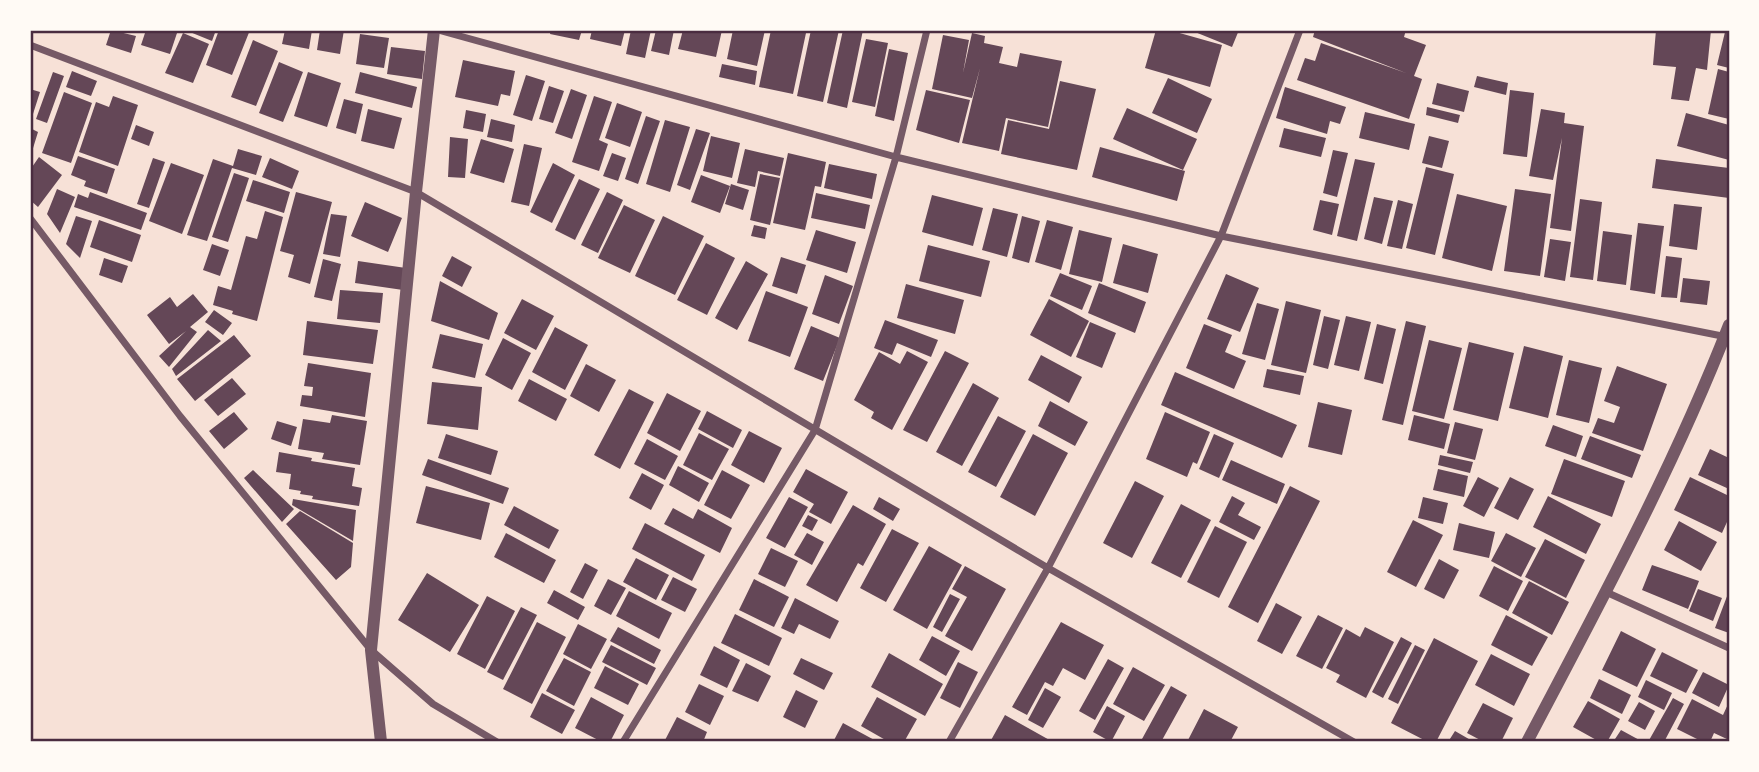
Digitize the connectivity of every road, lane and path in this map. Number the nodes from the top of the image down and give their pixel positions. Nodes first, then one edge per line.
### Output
1 (436, 30) edge
2 (926, 30) edge
3 (1300, 30) edge
4 (30, 45) edge
5 (896, 157) junction
6 (416, 192) junction
7 (30, 218) edge
8 (1222, 236) junction
9 (1728, 333) edge
10 (815, 430) junction
11 (1048, 568) junction
12 (1606, 592) junction
13 (1729, 648) edge
14 (371, 650) junction
15 (381, 742) edge
16 (497, 742) edge
17 (623, 742) edge
18 (949, 742) edge
19 (1354, 742) edge
20 (1527, 742) edge

1 - 5 street
1 - 6 street
2 - 5 street
3 - 8 street
4 - 6 street
5 - 8 street
5 - 10 street
6 - 10 street
6 - 14 street
7 - 14 street
8 - 9 street
8 - 11 street
9 - 12 street
10 - 11 street
10 - 17 street
11 - 18 street
11 - 19 street
12 - 13 street
12 - 20 street
14 - 15 street
14 - 16 street

